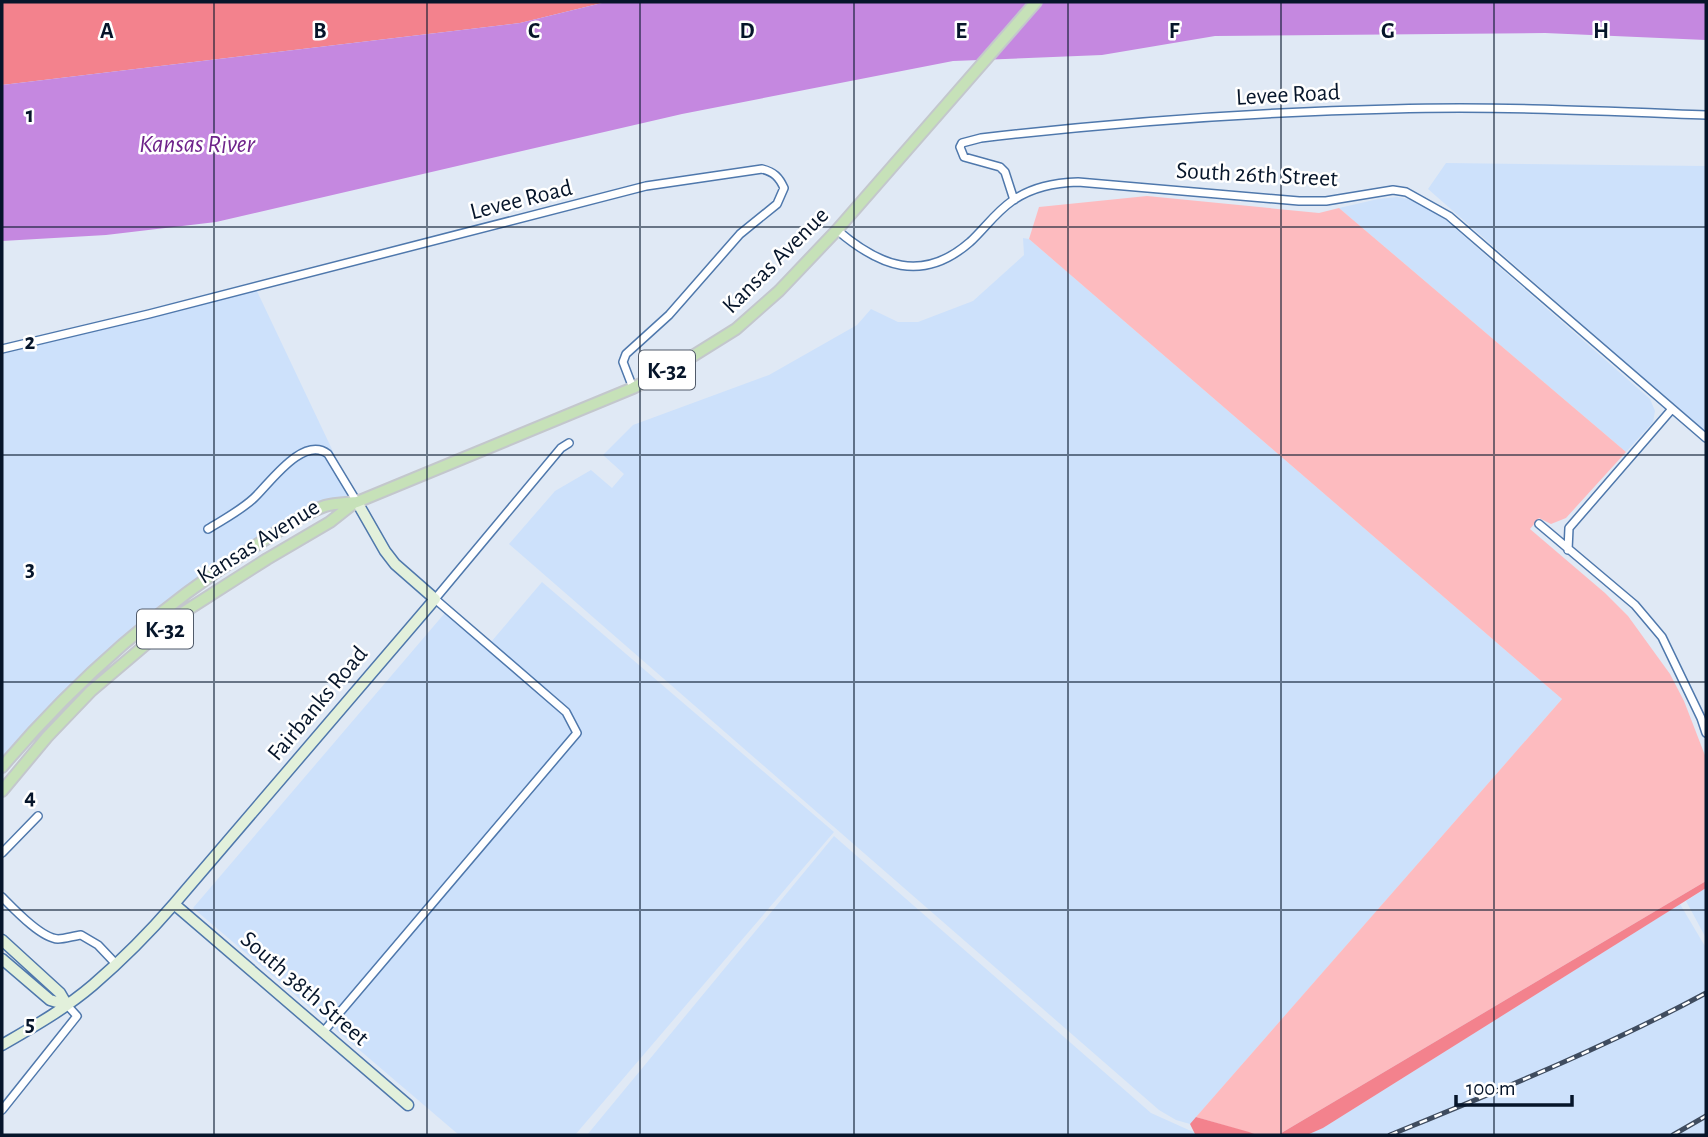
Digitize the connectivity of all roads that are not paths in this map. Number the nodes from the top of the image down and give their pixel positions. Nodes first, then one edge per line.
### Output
1 (1036, 2) edge
2 (1706, 115) edge
3 (1014, 200) junction
4 (837, 230) junction
5 (2, 349) edge
6 (633, 388) junction
7 (1672, 409) junction
8 (1706, 438) edge
9 (569, 443) dead end
10 (357, 502) junction
11 (1539, 524) dead end
12 (208, 529) dead end
13 (1568, 550) junction
14 (435, 598) junction
15 (1706, 733) edge
16 (2, 767) edge
17 (2, 792) edge
18 (38, 816) dead end
19 (2, 853) edge
20 (2, 897) edge
21 (174, 904) junction
22 (2, 940) edge
23 (2, 959) edge
24 (117, 964) junction
25 (67, 1005) junction
26 (324, 1031) junction
27 (2, 1045) edge
28 (408, 1105) dead end
29 (2, 1111) edge

1 - 4 main road, Kansas Avenue / K-32
2 - 3 street, Levee Road
3 - 4 street, South 26th Street
3 - 7 street, South 26th Street
4 - 6 main road, Kansas Avenue / K-32
5 - 6 street, Levee Road
6 - 10 main road, Kansas Avenue / K-32
7 - 8 street, South 26th Street
7 - 13 street
9 - 14 street, Fairbanks Road
10 - 12 street
10 - 14 street
10 - 16 main road, Kansas Avenue / K-32
10 - 17 main road, Kansas Avenue / K-32
11 - 13 street
13 - 15 street
14 - 21 street, Fairbanks Road
14 - 26 street
18 - 19 street
20 - 24 street
21 - 24 street, Fairbanks Road
21 - 26 street, South 38th Street
22 - 25 street
23 - 25 street
24 - 25 street, Fairbanks Road
25 - 27 street, Fairbanks Road
25 - 29 street
26 - 28 street, South 38th Street

